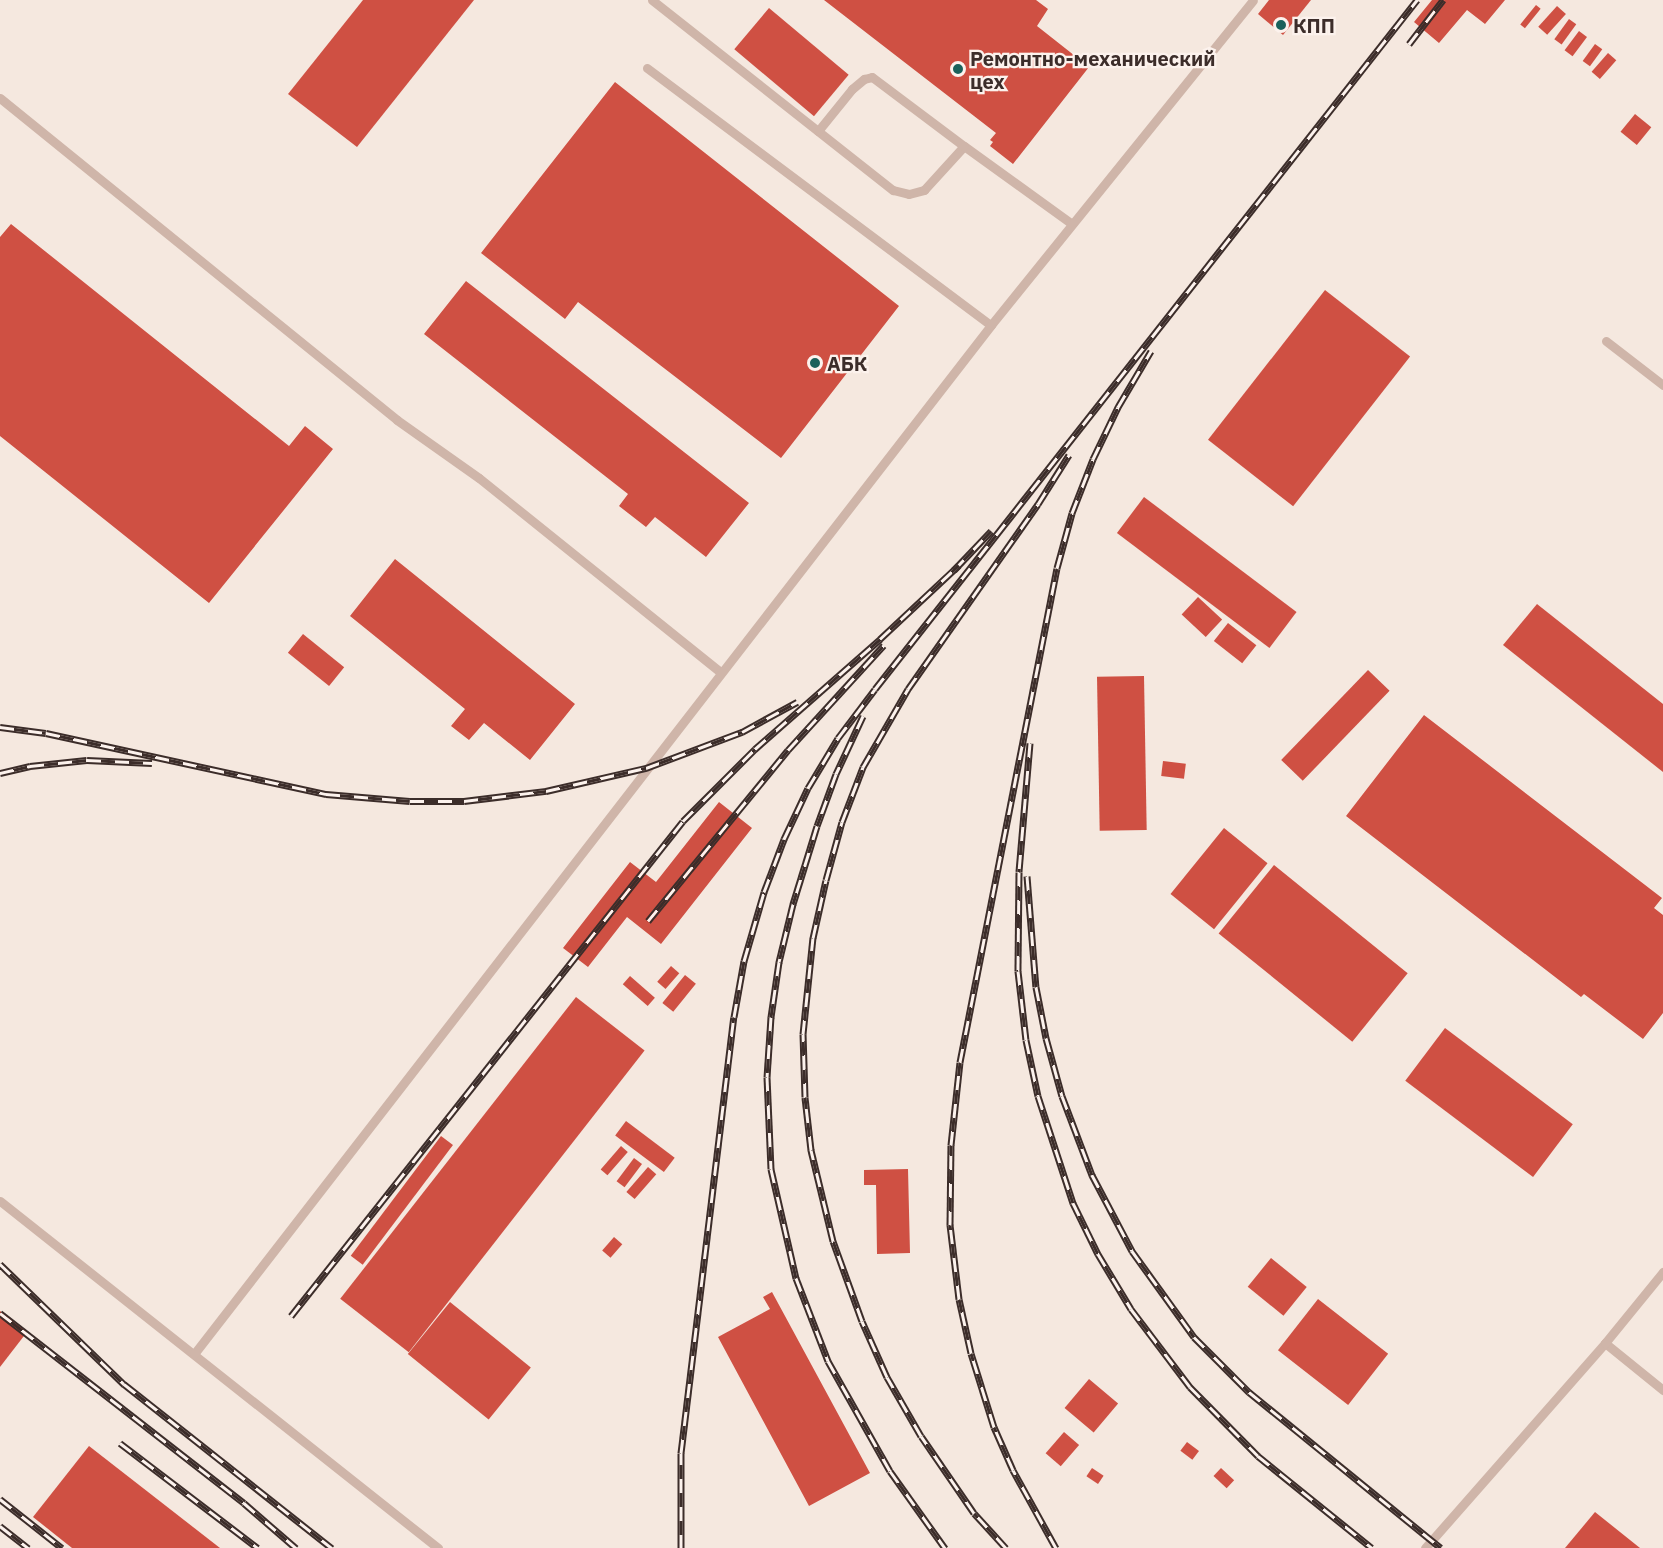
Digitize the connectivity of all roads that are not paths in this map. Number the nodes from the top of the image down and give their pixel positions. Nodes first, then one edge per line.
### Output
1 (652, 0) edge
2 (1253, 0) edge
3 (647, 68) dead end
4 (0, 98) edge
5 (818, 131) junction
6 (964, 146) junction
7 (1072, 224) junction
8 (991, 325) junction
9 (1606, 341) dead end
10 (1663, 385) edge
11 (720, 672) junction
12 (0, 1202) edge
13 (1663, 1272) edge
14 (1605, 1344) junction
15 (194, 1354) junction
16 (1663, 1390) edge
17 (438, 1548) edge
18 (1425, 1548) edge

1 - 5 lane
2 - 7 lane
3 - 8 lane
4 - 11 lane
5 - 6 lane
5 - 6 lane
6 - 7 lane
7 - 8 lane
8 - 11 lane
9 - 10 lane
11 - 15 lane
12 - 15 lane
13 - 14 lane
14 - 16 lane
14 - 18 lane
15 - 17 lane

